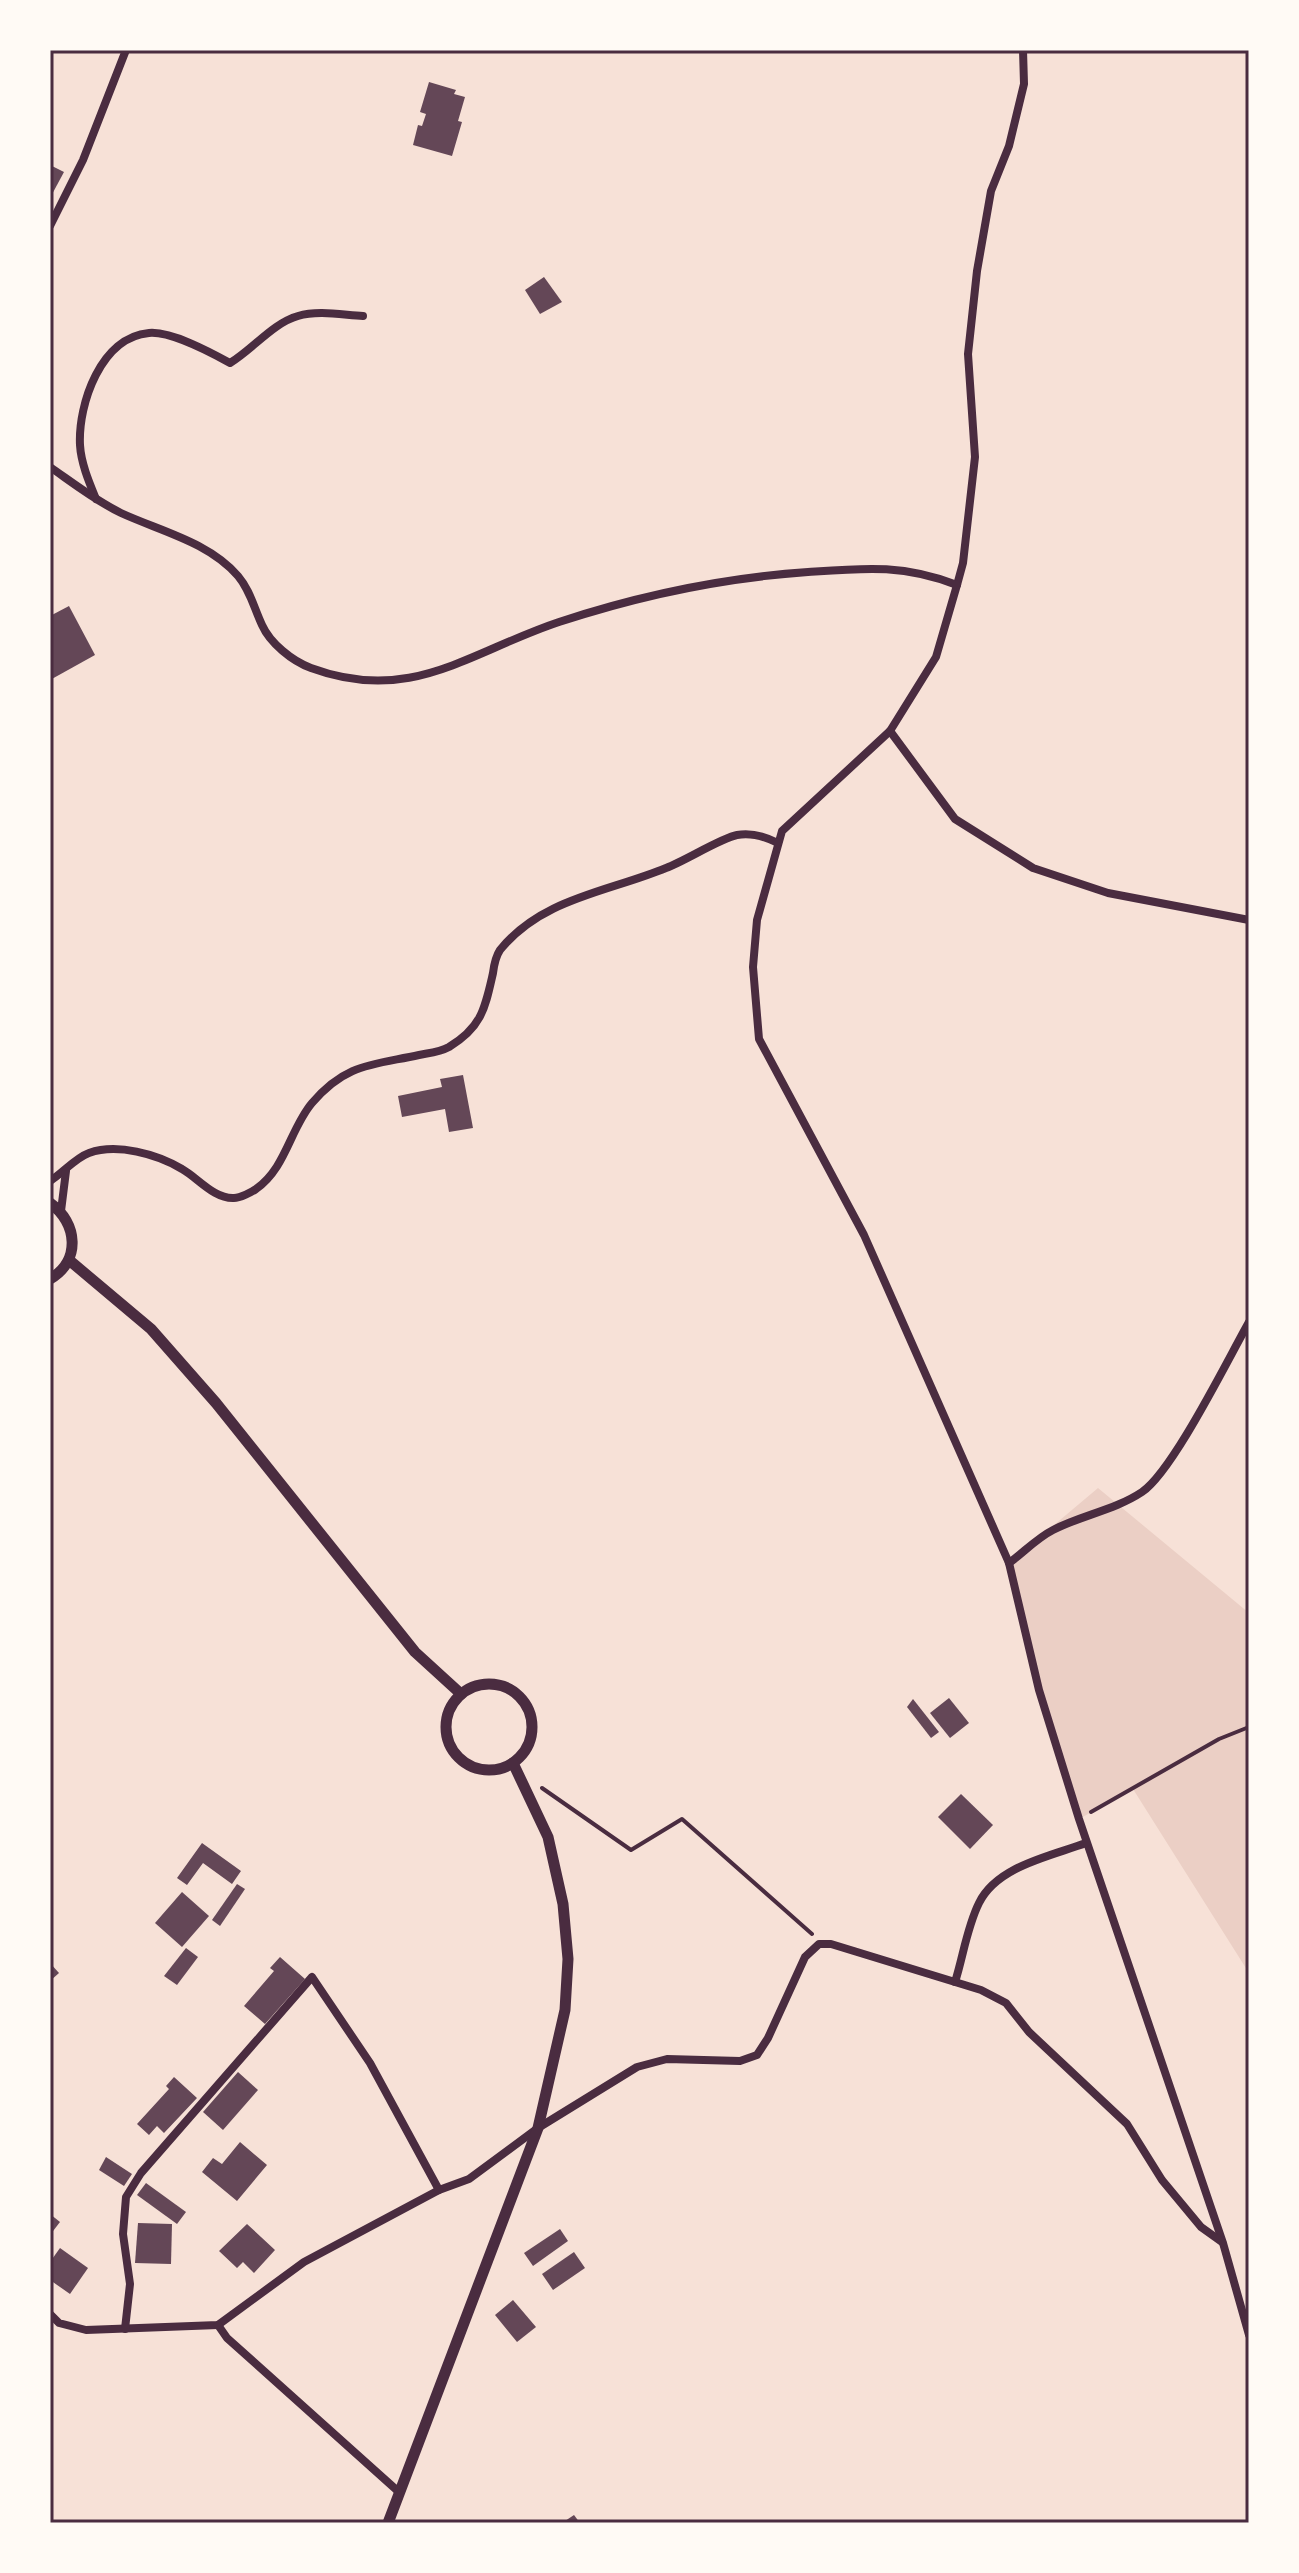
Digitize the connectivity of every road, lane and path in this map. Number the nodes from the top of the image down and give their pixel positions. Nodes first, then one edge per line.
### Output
1 (126, 50) edge
2 (1023, 50) edge
3 (50, 226) edge
4 (363, 316) dead end
5 (50, 467) edge
6 (96, 500) junction
7 (957, 585) junction
8 (890, 731) junction
9 (778, 843) junction
10 (1249, 920) edge
11 (66, 1171) junction
12 (50, 1181) edge
13 (50, 1203) edge
14 (61, 1211) junction
15 (69, 1260) junction
16 (50, 1279) edge
17 (1249, 1322) edge
18 (1009, 1563) junction
19 (461, 1694) junction
20 (1249, 1727) edge
21 (513, 1763) junction
22 (542, 1788) dead end
23 (1079, 1819) junction
24 (1086, 1843) junction
25 (819, 1944) junction
26 (955, 1982) junction
27 (538, 2128) junction
28 (439, 2190) junction
29 (1223, 2243) junction
30 (50, 2314) edge
31 (218, 2325) junction
32 (125, 2329) junction
33 (1249, 2335) edge
34 (400, 2493) junction
35 (388, 2523) edge

1 - 3 street
2 - 7 street
4 - 6 street
5 - 6 street
6 - 7 street
7 - 8 street
8 - 9 street
8 - 10 street
9 - 11 street
9 - 18 street
11 - 12 street
11 - 14 street
13 - 14 street
14 - 15 street
15 - 16 street
15 - 19 street
17 - 18 street
18 - 23 street
19 - 21 street
19 - 21 street
20 - 23 path
21 - 27 street
22 - 25 path
23 - 24 street
24 - 26 street
24 - 29 street
25 - 26 street
25 - 27 street
26 - 29 street
27 - 28 street
27 - 34 street
28 - 31 street
28 - 32 street
29 - 33 street
30 - 32 street
31 - 32 street
31 - 34 street
34 - 35 street

